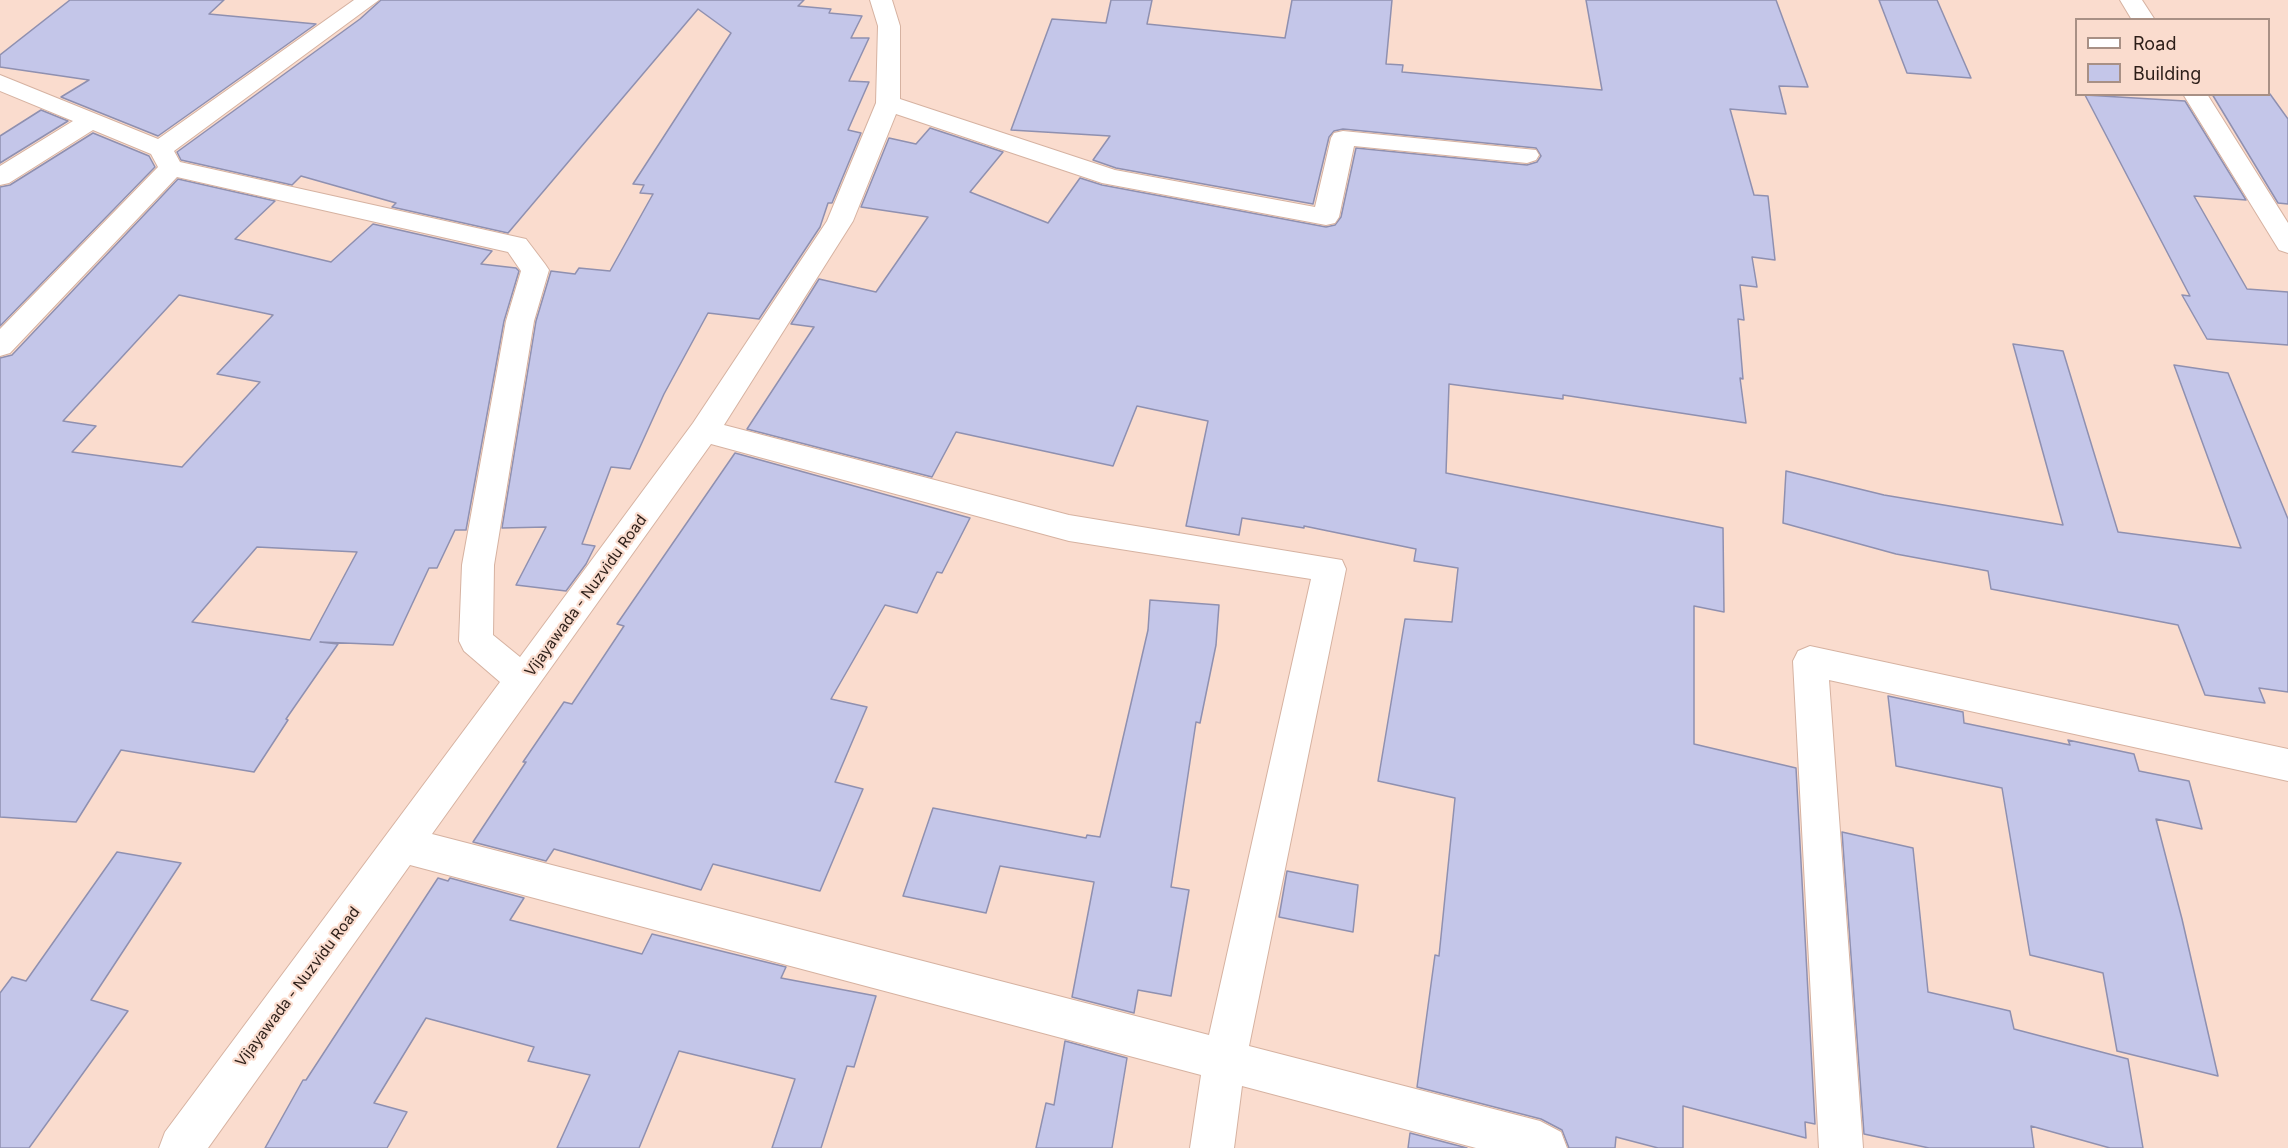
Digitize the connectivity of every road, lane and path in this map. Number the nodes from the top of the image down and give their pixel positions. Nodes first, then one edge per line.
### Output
1 (368, 0) edge
2 (880, 0) edge
3 (2130, 0) edge
4 (2143, 18) edge
5 (0, 82) edge
6 (2196, 96) edge
7 (888, 102) junction
8 (91, 121) junction
9 (1527, 155) dead end
10 (165, 158) junction
11 (0, 177) edge
12 (2288, 244) edge
13 (0, 346) edge
14 (704, 431) junction
15 (524, 681) junction
16 (2288, 765) edge
17 (404, 845) junction
18 (1224, 1062) junction
19 (181, 1148) edge
20 (1212, 1148) edge
21 (1545, 1148) edge
22 (1841, 1148) edge

1 - 10 street
2 - 7 street, Vijayawada - Nuzvidu Road
3 - 4 street
5 - 8 street
6 - 12 street
7 - 9 street
7 - 14 street, Vijayawada - Nuzvidu Road
8 - 10 street
8 - 11 street
10 - 13 street
10 - 15 street
14 - 15 street, Vijayawada - Nuzvidu Road
14 - 18 street
15 - 17 street, Vijayawada - Nuzvidu Road
16 - 22 street
17 - 18 street
17 - 19 street, Vijayawada - Nuzvidu Road
18 - 20 street
18 - 21 street

